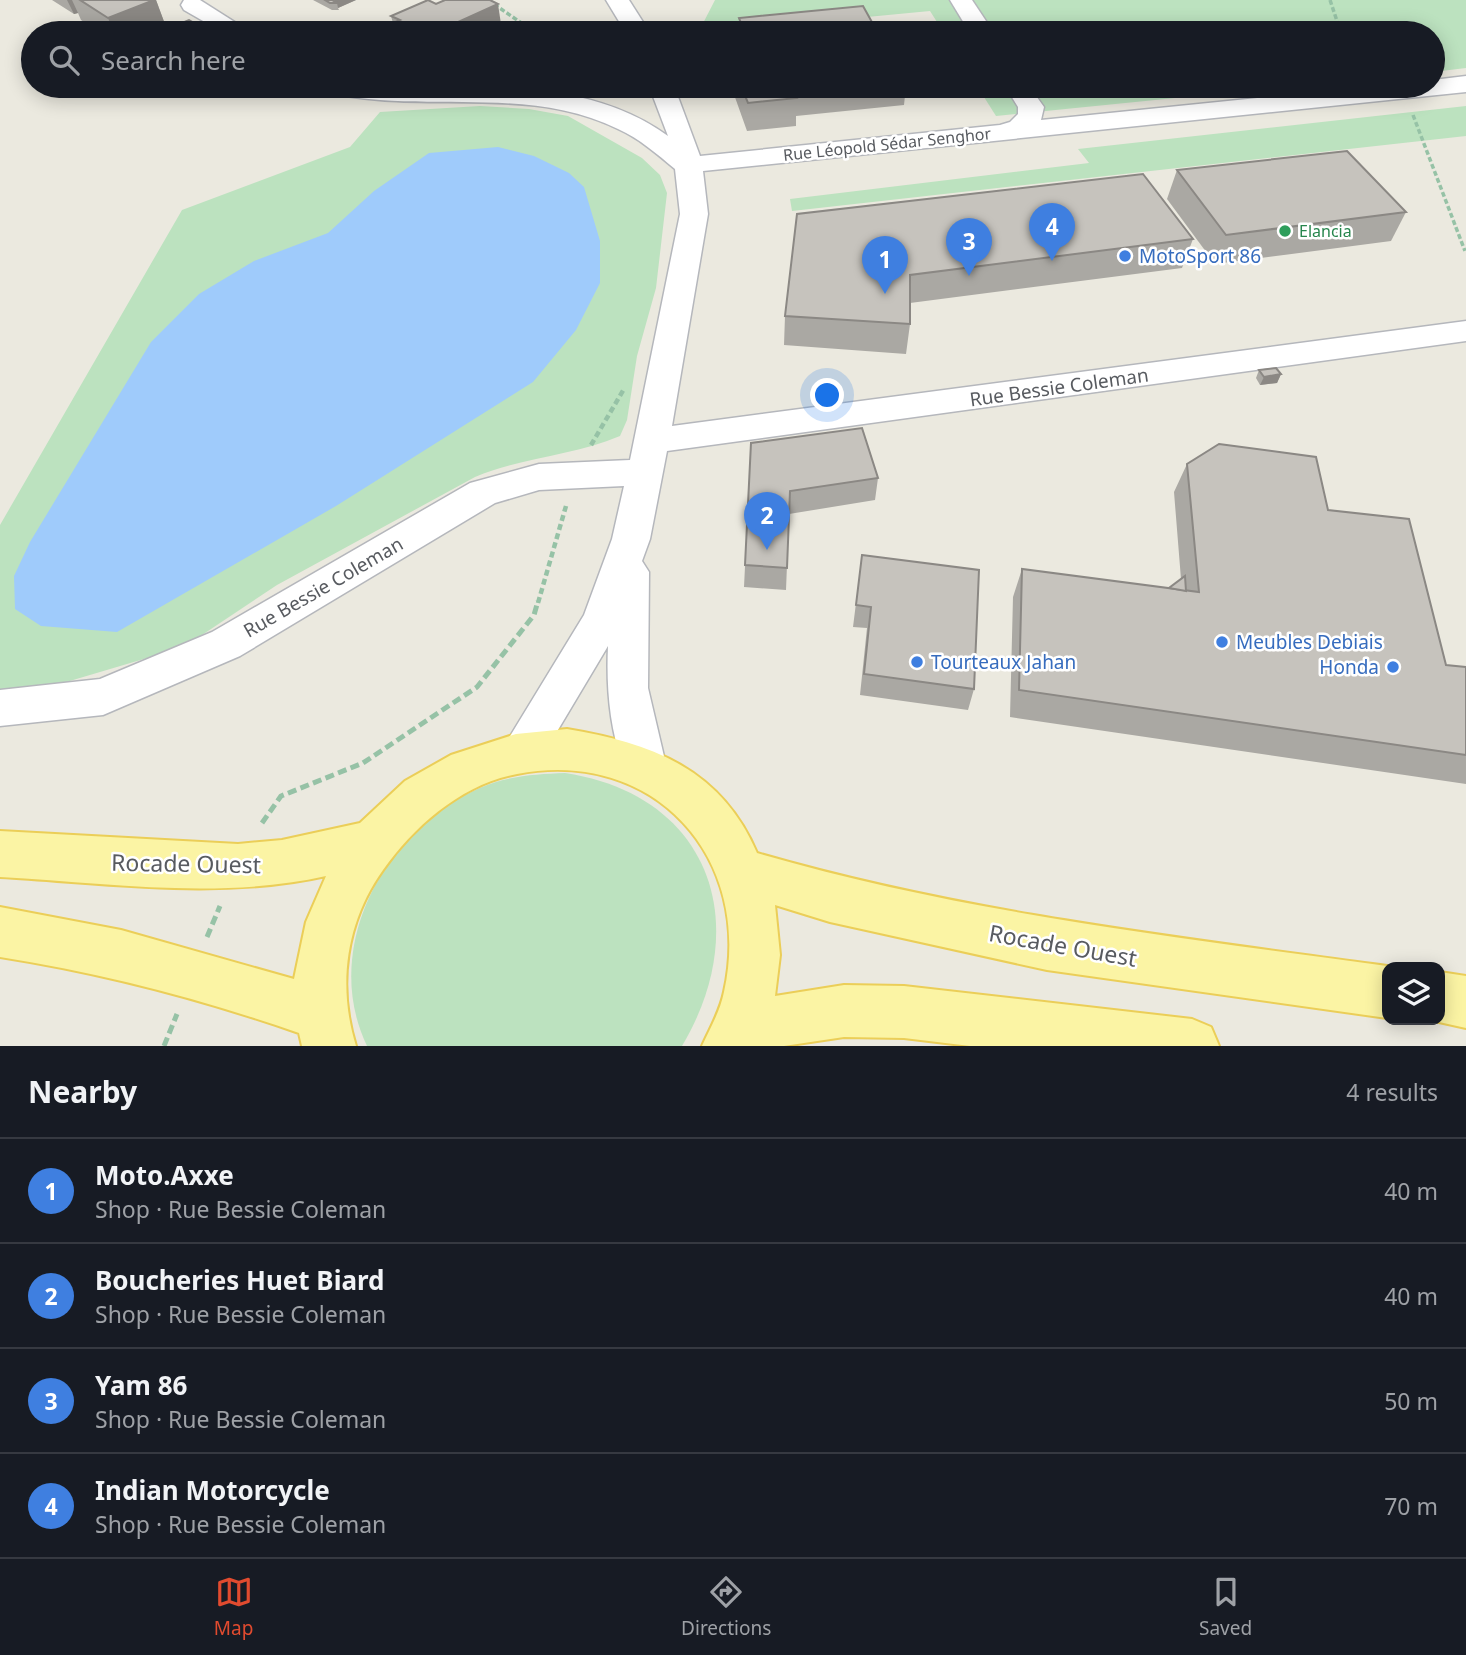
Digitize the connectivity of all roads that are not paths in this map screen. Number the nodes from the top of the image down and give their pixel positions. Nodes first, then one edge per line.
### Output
1 (617, 0) edge
2 (961, 0) edge
3 (192, 5) dead end
4 (219, 21) edge
5 (632, 21) edge
6 (974, 21) edge
7 (1466, 84) edge
8 (1445, 86) edge
9 (538, 98) edge
10 (667, 98) edge
11 (1025, 98) edge
12 (1339, 98) edge
13 (1009, 131) junction
14 (687, 165) junction
15 (1466, 331) edge
16 (648, 456) junction
17 (631, 539) junction
18 (0, 708) edge
19 (522, 751) junction
20 (644, 765) junction
21 (370, 843) junction
22 (0, 854) edge
23 (743, 873) junction
24 (0, 932) edge
25 (1382, 991) edge
26 (1445, 999) edge
27 (1466, 1002) edge
28 (324, 1030) edge
29 (733, 1039) edge
30 (1192, 1046) edge

1 - 5 street
2 - 6 street
3 - 4 street
7 - 8 street, Rue Léopold Sédar Senghor
9 - 14 street
10 - 14 street
11 - 13 street
12 - 13 street, Rue Léopold Sédar Senghor
13 - 14 street, Rue Léopold Sédar Senghor
14 - 16 street
15 - 16 street, Rue Bessie Coleman
16 - 17 street
16 - 18 street, Rue Bessie Coleman
17 - 19 street
17 - 20 street
19 - 20 main road
19 - 21 main road
20 - 23 main road
21 - 22 main road, Rocade Ouest
21 - 28 main road
23 - 25 main road, Rocade Ouest
23 - 29 main road
24 - 28 main road
26 - 27 main road
29 - 30 main road

